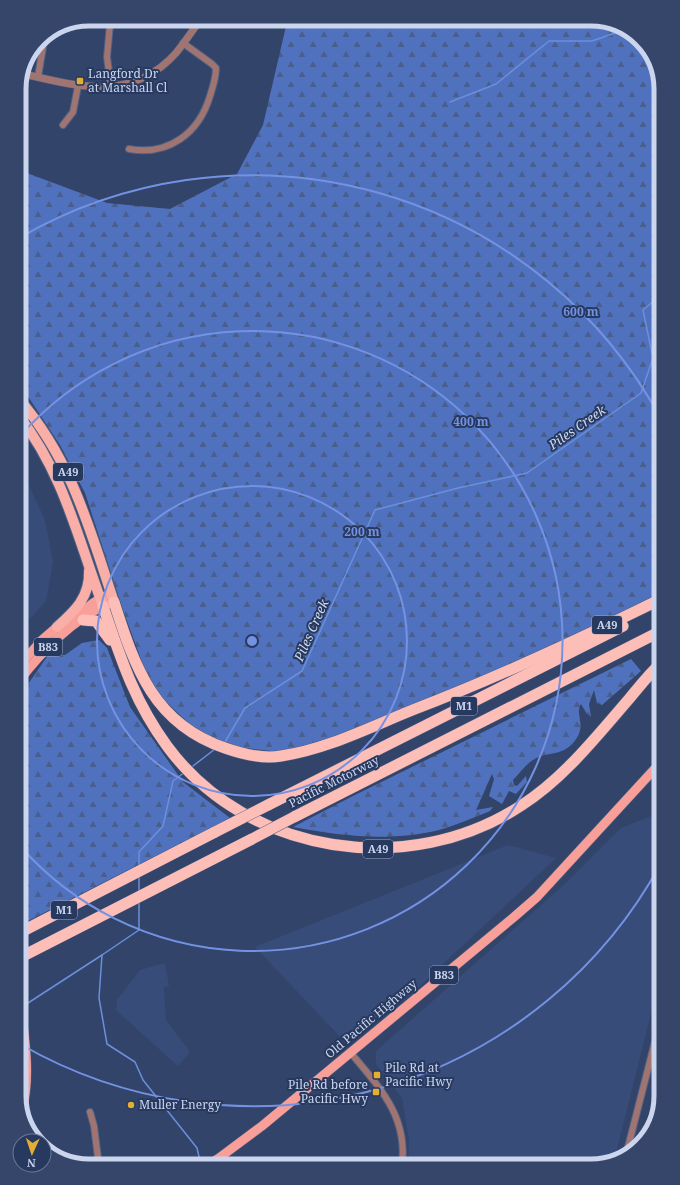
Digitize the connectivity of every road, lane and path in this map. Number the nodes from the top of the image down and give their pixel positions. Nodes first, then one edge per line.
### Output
1 (110, 26) edge
2 (196, 26) edge
3 (183, 43) junction
4 (43, 46) edge
5 (28, 75) edge
6 (38, 77) junction
7 (78, 86) junction
8 (111, 87) junction
9 (63, 125) dead end
10 (129, 149) dead end
11 (26, 408) edge
12 (26, 426) edge
13 (87, 559) junction
14 (112, 598) junction
15 (101, 602) junction
16 (654, 602) edge
17 (654, 611) edge
18 (83, 620) junction
19 (57, 627) junction
20 (654, 635) edge
21 (26, 658) edge
22 (120, 658) junction
23 (654, 671) edge
24 (26, 673) edge
25 (654, 770) edge
26 (26, 929) edge
27 (26, 954) edge
28 (654, 1045) edge
29 (26, 1052) edge
30 (350, 1052) junction
31 (26, 1080) edge
32 (90, 1112) dead end
33 (628, 1146) edge
34 (98, 1159) edge
35 (217, 1159) edge
36 (402, 1159) edge

1 - 8 street
2 - 3 street
3 - 8 street
3 - 10 street
4 - 6 street
5 - 6 street
6 - 7 street
7 - 8 street
7 - 9 street
11 - 14 highway, A49
12 - 13 highway, A49
13 - 15 highway, A49
13 - 19 highway
14 - 15 main road, B83
14 - 16 highway, A49
15 - 18 main road, B83
15 - 19 main road, B83
15 - 22 highway, A49
17 - 26 highway, Pacific Motorway / M1, bridge
18 - 22 highway
18 - 24 main road, B83
19 - 21 main road, B83
20 - 27 highway, Pacific Motorway / M1, bridge
22 - 23 highway, A49
25 - 30 main road, Old Pacific Highway / B83
28 - 33 street
29 - 31 main road
30 - 35 main road, Old Pacific Highway / B83
30 - 36 street
32 - 34 street

